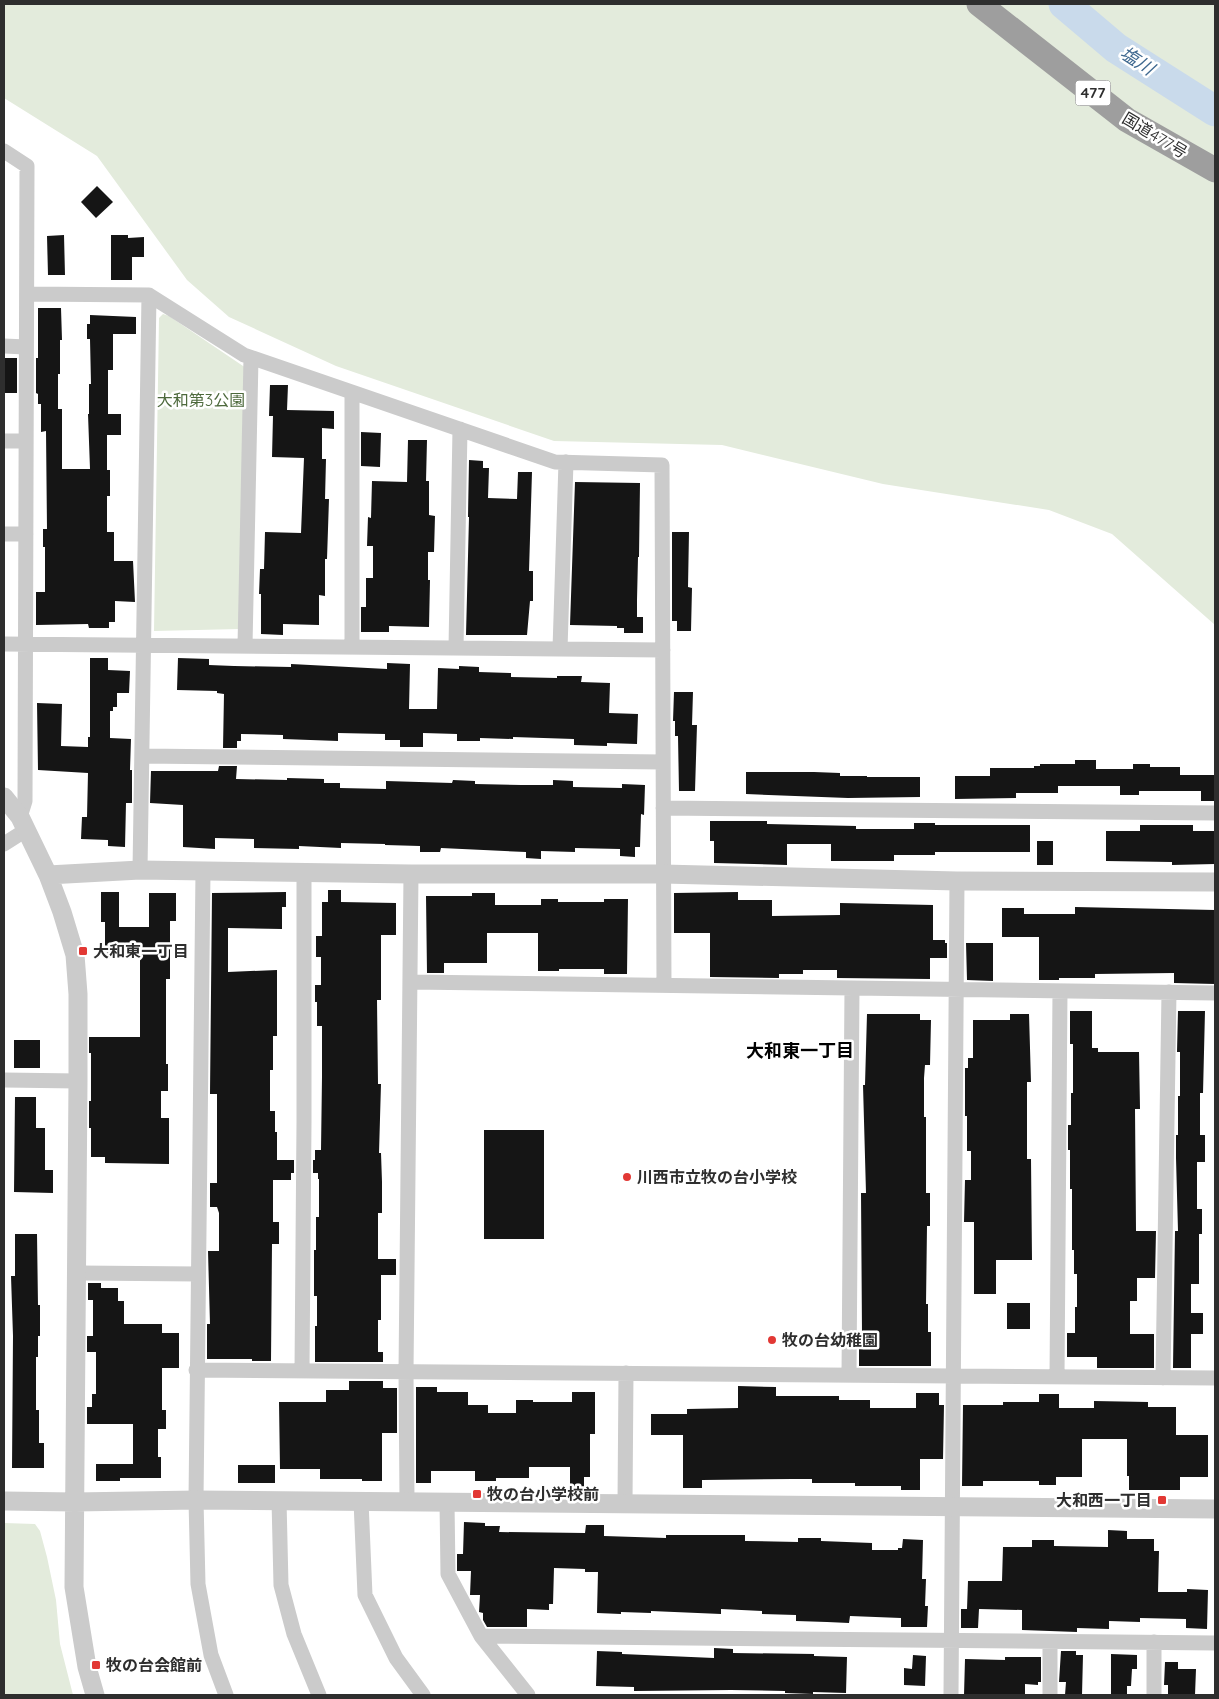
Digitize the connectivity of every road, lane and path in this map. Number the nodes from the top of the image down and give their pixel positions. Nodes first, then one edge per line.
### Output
1 (980, 4) edge
2 (4, 151) edge
3 (1215, 170) edge
4 (27, 294) junction
5 (149, 296) junction
6 (4, 346) edge
7 (26, 347) junction
8 (251, 358) junction
9 (352, 393) junction
10 (460, 429) junction
11 (4, 441) edge
12 (26, 441) junction
13 (566, 462) junction
14 (4, 534) edge
15 (26, 534) junction
16 (4, 644) edge
17 (25, 644) junction
18 (143, 645) junction
19 (245, 646) junction
20 (352, 647) junction
21 (456, 648) junction
22 (560, 649) junction
23 (663, 650) junction
24 (142, 756) junction
25 (663, 762) junction
26 (4, 797) edge
27 (663, 808) junction
28 (1215, 813) edge
29 (23, 824) junction
30 (4, 844) edge
31 (140, 870) junction
32 (203, 871) junction
33 (304, 872) junction
34 (411, 874) junction
35 (663, 874) junction
36 (48, 875) junction
37 (957, 880) junction
38 (1215, 882) edge
39 (410, 982) junction
40 (664, 986) junction
41 (852, 988) junction
42 (956, 990) junction
43 (1060, 991) junction
44 (1169, 992) junction
45 (1215, 993) edge
46 (4, 1080) edge
47 (78, 1081) junction
48 (78, 1273) junction
49 (198, 1274) junction
50 (196, 1370) junction
51 (302, 1371) junction
52 (406, 1372) junction
53 (626, 1374) junction
54 (849, 1375) junction
55 (953, 1376) junction
56 (1057, 1377) junction
57 (1163, 1378) junction
58 (1215, 1378) edge
59 (196, 1500) junction
60 (279, 1500) junction
61 (4, 1501) edge
62 (361, 1501) junction
63 (407, 1501) junction
64 (75, 1502) junction
65 (447, 1502) junction
66 (625, 1503) junction
67 (952, 1506) junction
68 (1215, 1509) edge
69 (481, 1636) junction
70 (951, 1641) junction
71 (1050, 1642) junction
72 (1154, 1642) junction
73 (1215, 1643) edge
74 (95, 1695) edge
75 (226, 1695) edge
76 (319, 1695) edge
77 (423, 1695) edge
78 (528, 1695) edge
79 (951, 1695) edge
80 (1050, 1695) edge
81 (1154, 1695) edge

1 - 3 highway, 国道477号 / 477
2 - 4 street
4 - 5 street
4 - 7 street
5 - 8 street
5 - 18 street
6 - 7 street
7 - 12 street
8 - 9 street
8 - 19 street
9 - 10 street
9 - 20 street
10 - 13 street
10 - 21 street
11 - 12 street
12 - 15 street
13 - 22 street
13 - 23 street
14 - 15 street
15 - 17 street
16 - 17 street
17 - 18 street
17 - 29 street
18 - 19 street
18 - 24 street
19 - 20 street
20 - 21 street
21 - 22 street
22 - 23 street
23 - 25 street
24 - 25 street
24 - 31 street
25 - 27 street
26 - 29 street
27 - 28 street
27 - 35 street
29 - 30 street
29 - 36 street
31 - 32 street
31 - 36 street
32 - 33 street
32 - 49 street
33 - 34 street
33 - 51 street
34 - 35 street
34 - 39 street
35 - 37 street
35 - 40 street
36 - 47 street
37 - 38 street
37 - 42 street
39 - 40 street
39 - 52 street
40 - 41 street
41 - 42 street
41 - 54 street
42 - 43 street
42 - 55 street
43 - 44 street
43 - 56 street
44 - 45 street
44 - 57 street
46 - 47 street
47 - 48 street
48 - 49 street
48 - 64 street
49 - 50 street
50 - 51 street
50 - 59 street
51 - 52 street
52 - 53 street
52 - 63 street
53 - 54 street
53 - 66 street
54 - 55 street
55 - 56 street
55 - 67 street
56 - 57 street
57 - 58 street
59 - 60 street
59 - 64 street
59 - 75 street
60 - 62 street
60 - 76 street
61 - 64 street
62 - 63 street
62 - 77 street
63 - 65 street
64 - 74 street
65 - 66 street
65 - 69 street
66 - 67 street
67 - 68 street
67 - 70 street
69 - 70 street
69 - 78 street
70 - 71 street
70 - 79 street
71 - 72 street
71 - 80 street
72 - 73 street
72 - 81 street

